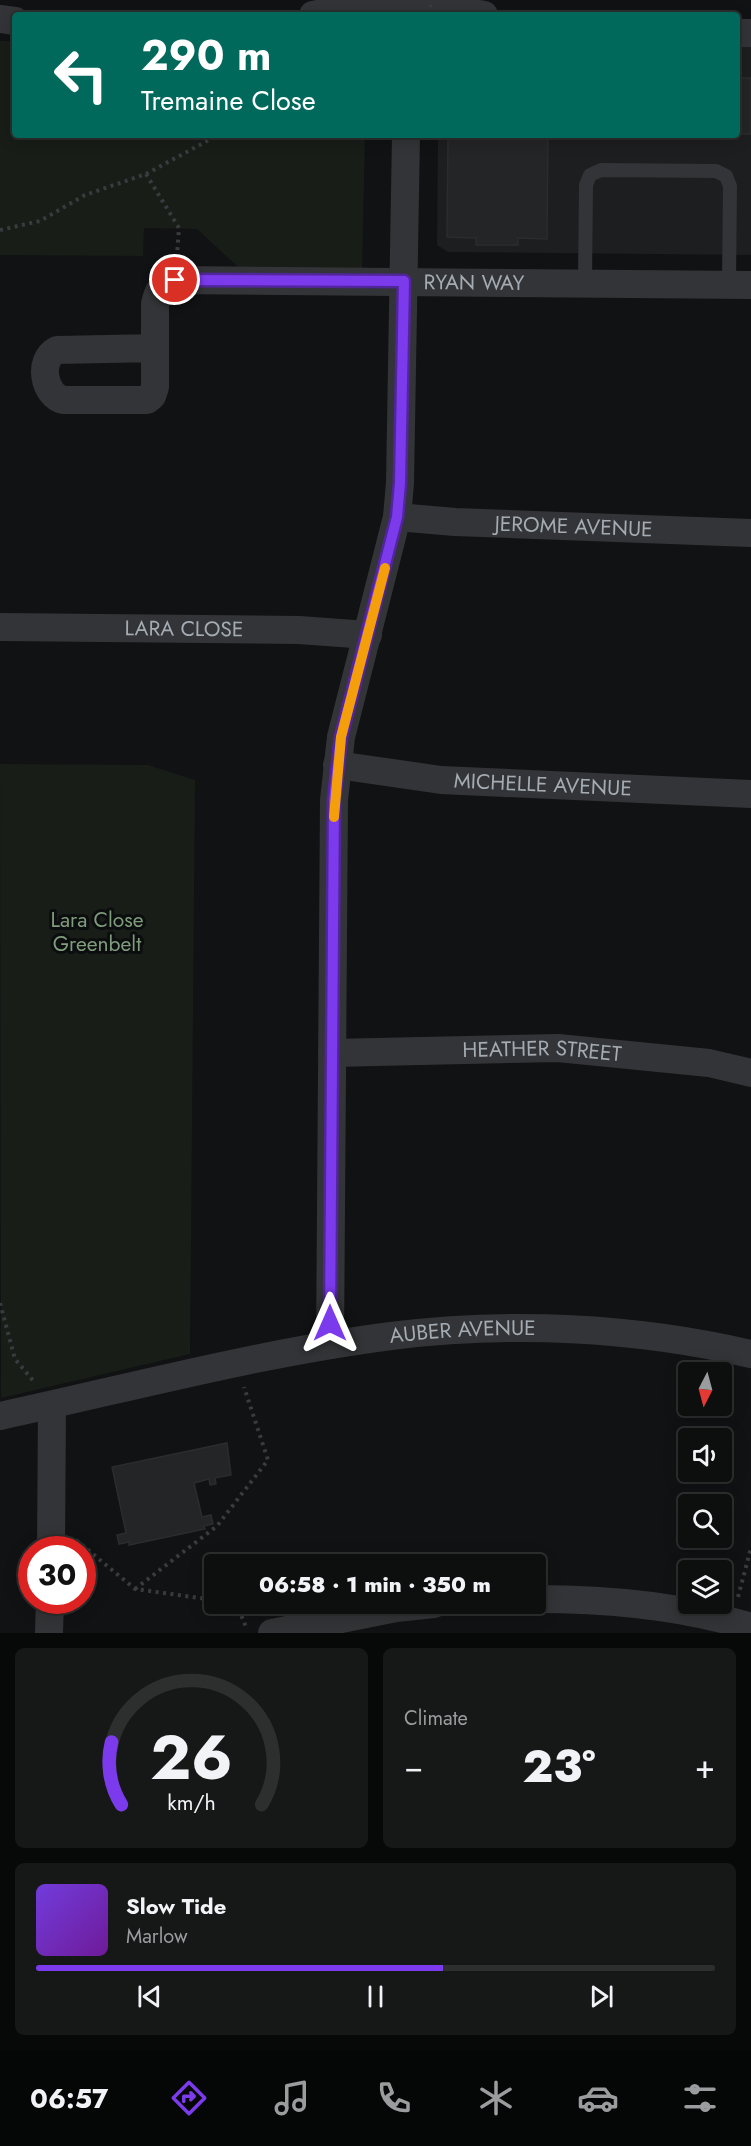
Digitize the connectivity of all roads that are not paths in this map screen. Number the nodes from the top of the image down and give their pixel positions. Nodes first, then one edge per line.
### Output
1 (328, 12) edge
2 (468, 12) edge
3 (406, 138) edge
4 (404, 281) junction
5 (585, 283) junction
6 (740, 284) edge
7 (154, 348) dead end
8 (397, 517) junction
9 (751, 533) edge
10 (0, 627) edge
11 (368, 635) junction
12 (337, 765) junction
13 (751, 794) edge
14 (332, 1053) junction
15 (751, 1073) edge
16 (330, 1345) junction
17 (751, 1354) edge
18 (52, 1405) junction
19 (0, 1416) edge
20 (51, 1536) edge
21 (546, 1600) edge
22 (50, 1614) edge
23 (398, 1620) edge
24 (736, 1622) edge
25 (50, 1633) edge
26 (272, 1633) edge

1 - 2 street
3 - 4 street
4 - 5 street, RYAN WAY
4 - 7 street
4 - 8 street, RYAN WAY
5 - 6 street, RYAN WAY
5 - 6 lane
8 - 9 street, JEROME AVENUE
8 - 11 street, RYAN WAY
10 - 11 street, LARA CLOSE
11 - 12 street, RYAN WAY
12 - 13 street, MICHELLE AVENUE
12 - 14 street, RYAN WAY
14 - 15 street, HEATHER STREET
14 - 16 street, RYAN WAY
16 - 17 street, AUBER AVENUE
16 - 18 street, AUBER AVENUE
18 - 19 street, AUBER AVENUE
18 - 20 street
21 - 24 street
22 - 25 street
23 - 26 street

